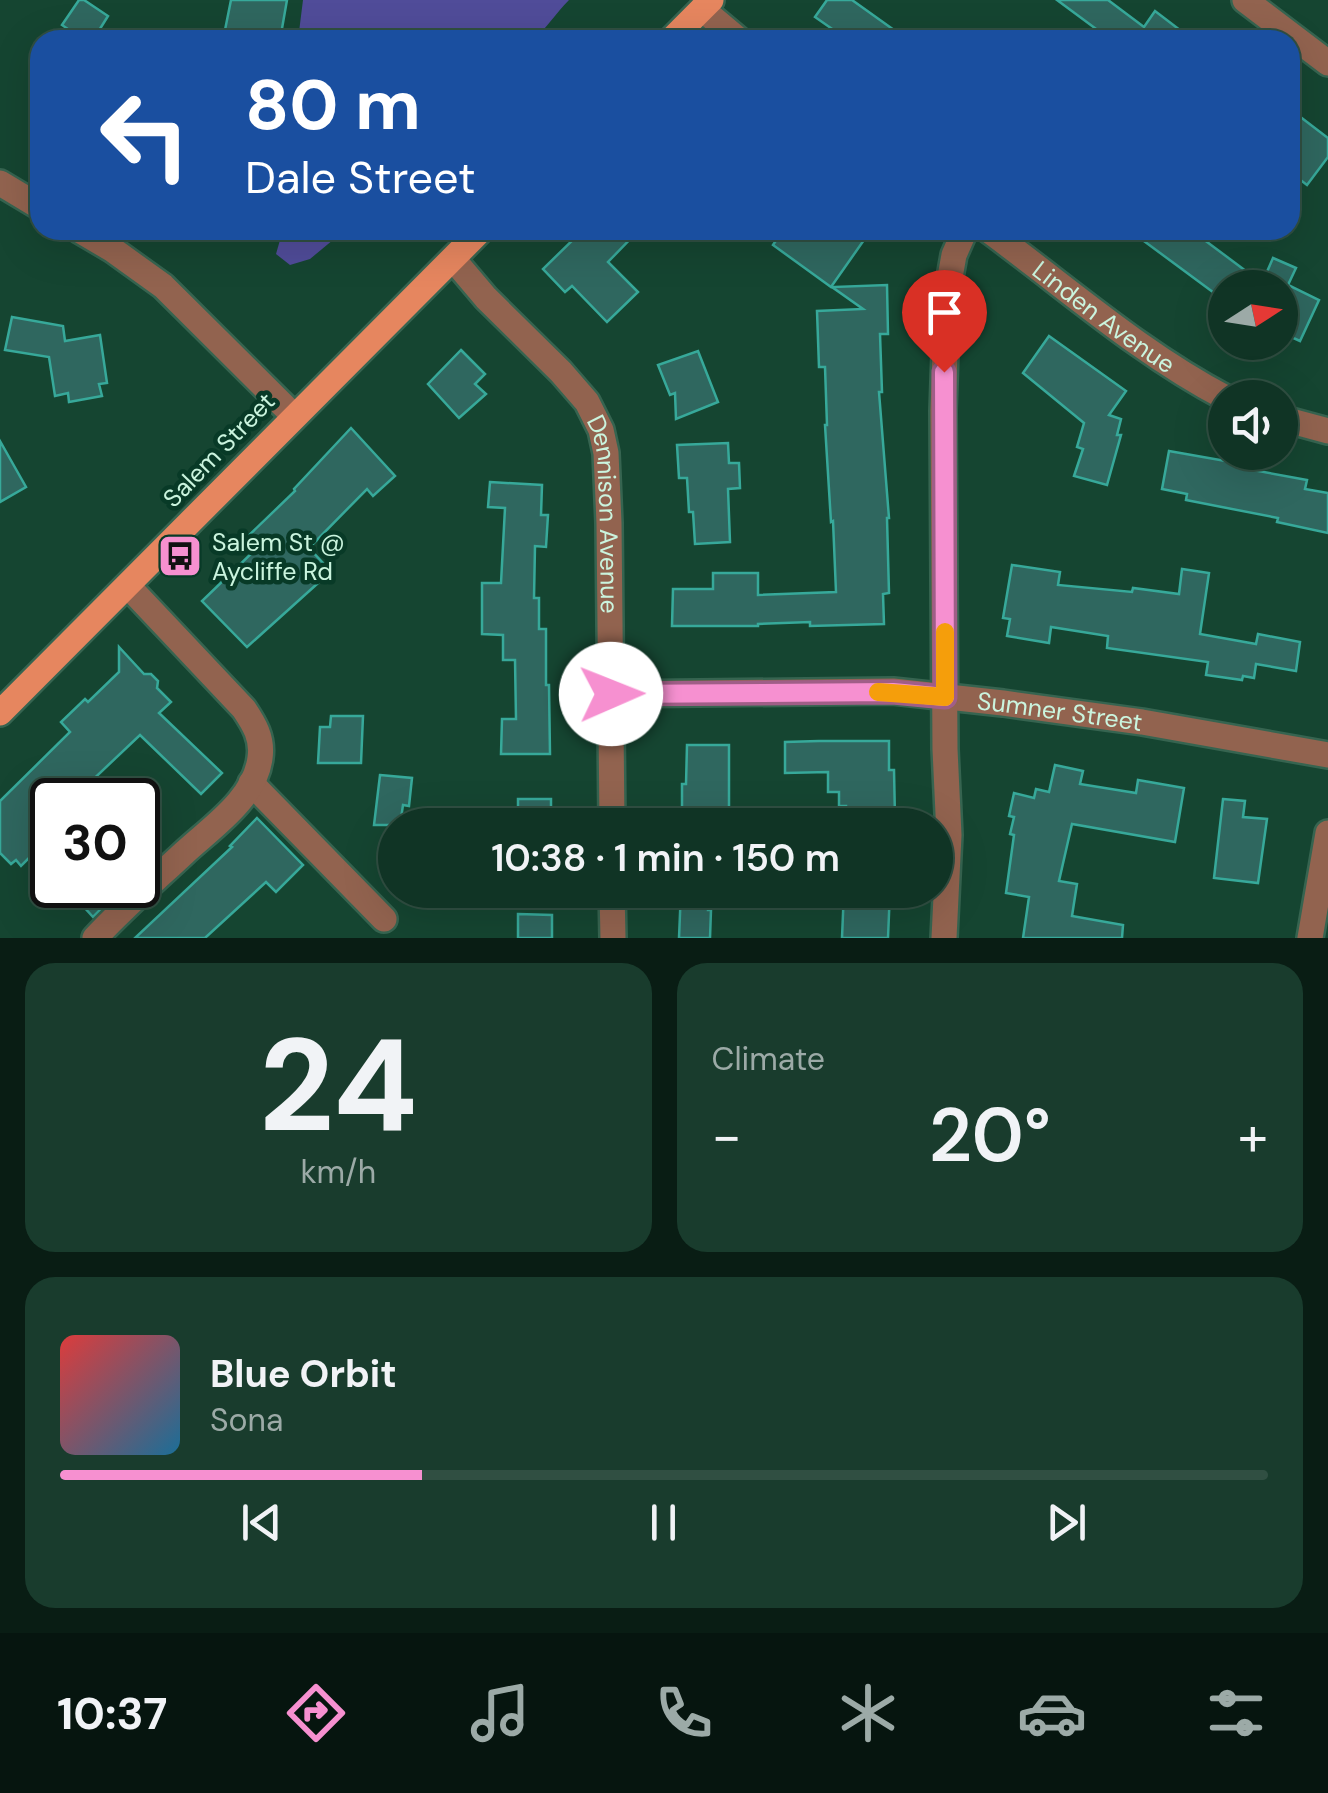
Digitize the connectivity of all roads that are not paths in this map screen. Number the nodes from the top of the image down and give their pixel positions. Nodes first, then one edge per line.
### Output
1 (1245, 0) edge
2 (706, 5) edge
3 (681, 30) edge
4 (730, 30) edge
5 (1285, 30) edge
6 (1300, 42) edge
7 (1328, 63) edge
8 (0, 183) edge
9 (30, 201) edge
10 (96, 240) edge
11 (471, 240) edge
12 (961, 240) edge
13 (1002, 240) edge
14 (453, 259) junction
15 (1208, 388) edge
16 (294, 416) junction
17 (1298, 423) edge
18 (1328, 431) edge
19 (128, 586) junction
20 (611, 694) junction
21 (945, 697) junction
22 (0, 713) edge
23 (1328, 755) edge
24 (251, 784) junction
25 (612, 808) edge
26 (1328, 833) edge
27 (612, 908) edge
28 (384, 919) dead end
29 (95, 938) edge
30 (613, 938) edge
31 (944, 938) edge
32 (1310, 938) edge

1 - 5 street
2 - 3 main road
2 - 4 street
6 - 7 street
8 - 9 street
10 - 16 street
11 - 14 main road, Salem Street
12 - 21 street
13 - 15 street, Linden Avenue
14 - 16 main road, Salem Street
14 - 20 street, Dennison Avenue
16 - 19 main road, Salem Street
17 - 18 street
19 - 22 main road, Salem Street
19 - 24 street
20 - 21 street, Sumner Street
20 - 25 street, Dennison Avenue
21 - 23 street, Sumner Street
21 - 31 street
24 - 28 street
24 - 29 street
26 - 32 street
27 - 30 street

